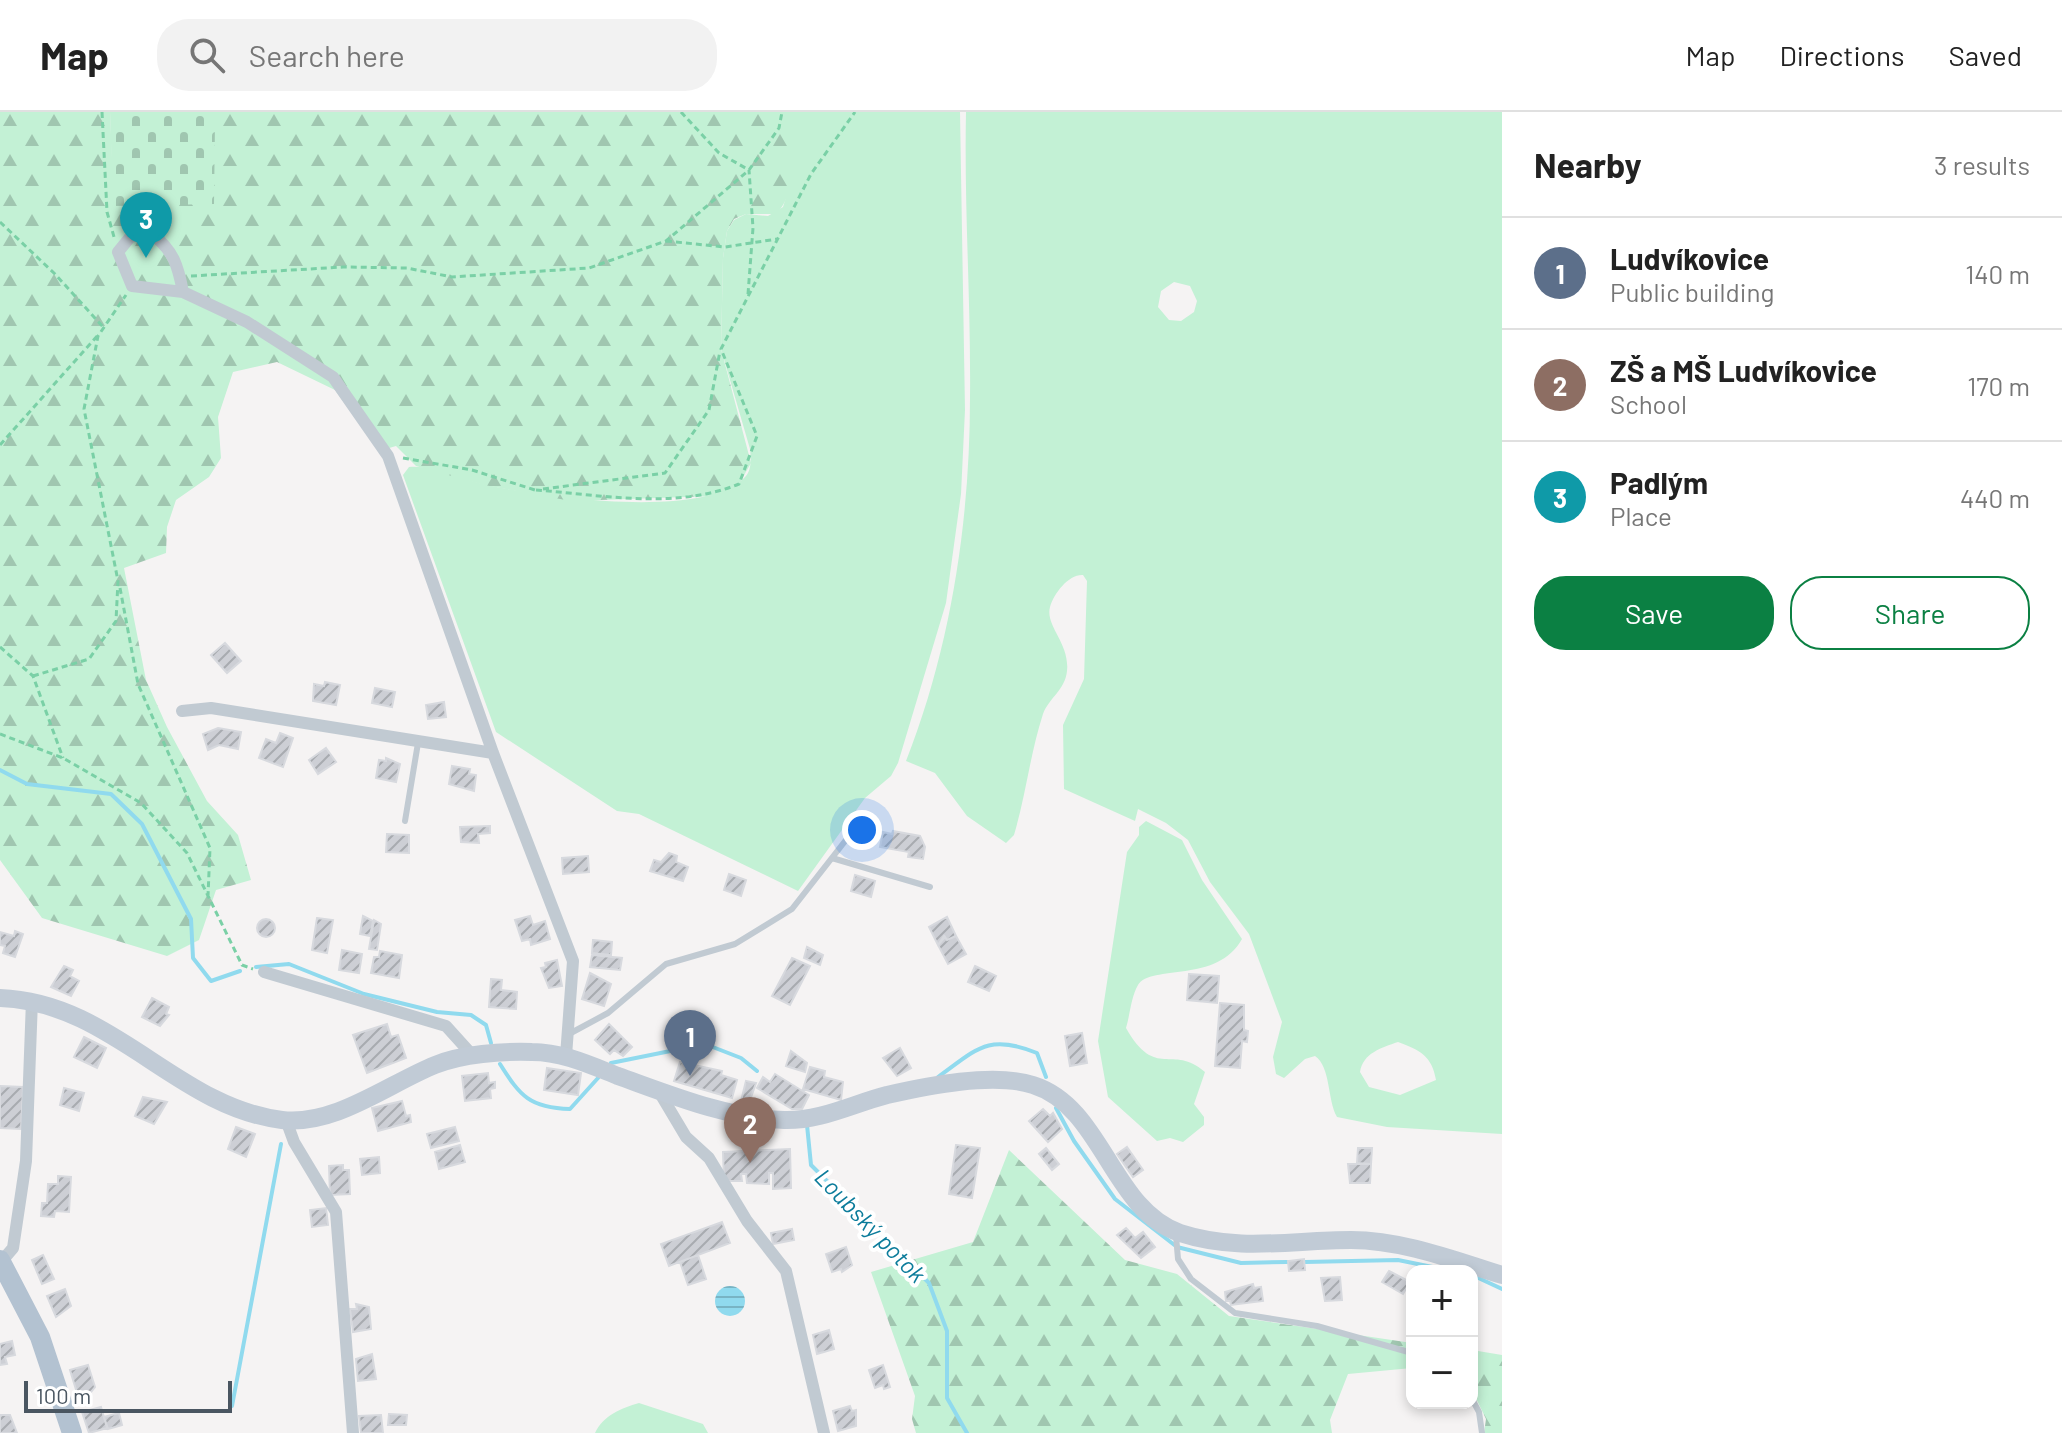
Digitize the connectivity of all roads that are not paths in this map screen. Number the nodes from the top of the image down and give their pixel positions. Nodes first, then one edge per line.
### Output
1 (183, 292) junction
2 (182, 711) dead end
3 (418, 743) junction
4 (493, 753) junction
5 (405, 821) dead end
6 (860, 822) dead end
7 (832, 858) junction
8 (930, 887) dead end
9 (264, 972) road end
10 (0, 998) edge
11 (32, 1000) junction
12 (569, 1034) junction
13 (566, 1056) junction
14 (474, 1057) junction
15 (658, 1090) junction
16 (286, 1120) junction
17 (1176, 1236) junction
18 (1, 1261) edge
19 (1502, 1275) edge
20 (1406, 1351) edge
21 (1477, 1409) edge
22 (72, 1433) edge
23 (353, 1433) edge
24 (824, 1433) edge
25 (1482, 1433) edge

1 - 1 street
1 - 4 street
2 - 3 street
3 - 4 street
3 - 5 lane
4 - 12 street
6 - 7 lane
7 - 8 lane
7 - 12 lane
9 - 14 street
10 - 11 street
11 - 16 street
11 - 18 street
12 - 13 street
13 - 14 street
13 - 15 street
14 - 16 street
15 - 17 street
15 - 24 street
16 - 23 street
17 - 19 street
17 - 20 lane
18 - 22 main road
21 - 25 lane

